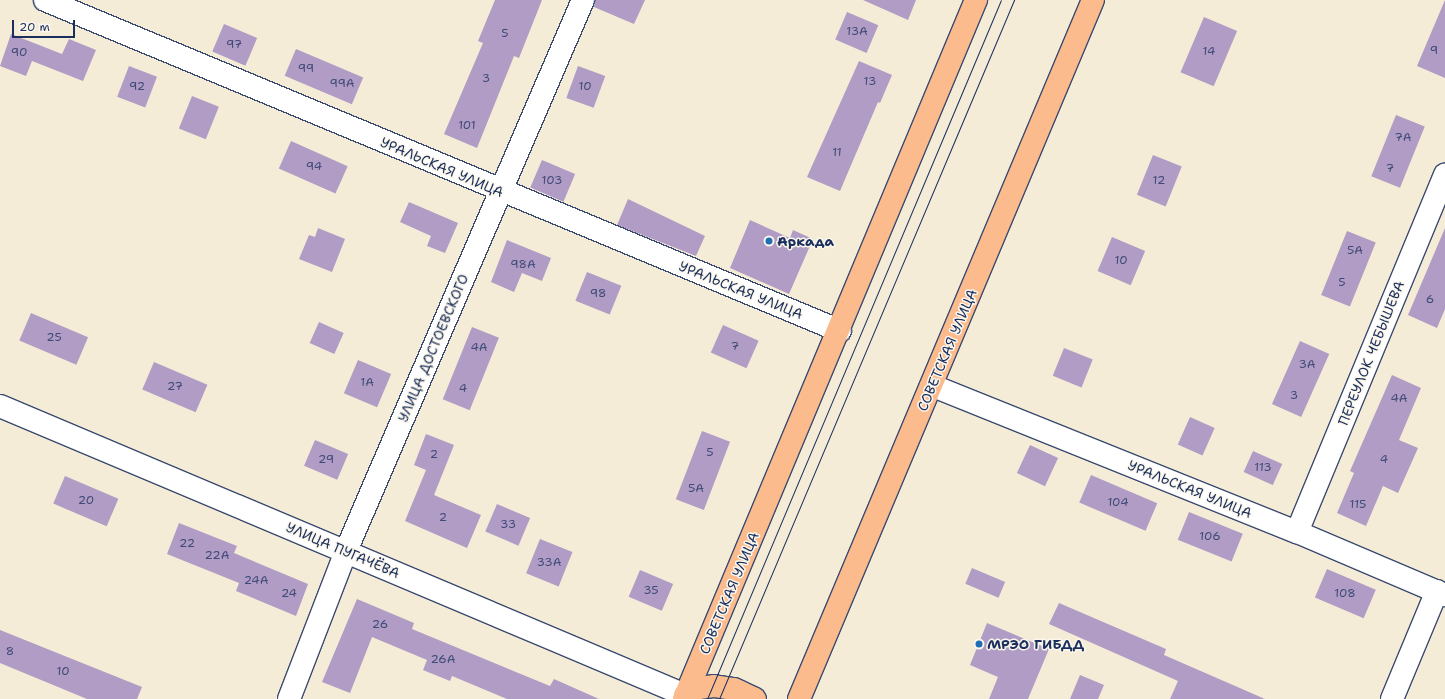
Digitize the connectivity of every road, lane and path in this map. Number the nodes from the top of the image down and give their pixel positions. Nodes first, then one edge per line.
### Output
1 (45, 0) edge
2 (583, 0) edge
3 (976, 0) edge
4 (1093, 0) edge
5 (1445, 174) edge
6 (501, 192) junction
7 (840, 331) junction
8 (933, 386) junction
9 (0, 406) edge
10 (1297, 532) junction
11 (346, 551) junction
12 (1441, 593) edge
13 (685, 697) edge
14 (289, 699) edge
15 (755, 699) edge
16 (799, 699) edge
17 (1392, 699) edge

1 - 6 street, УРАЛЬСКАЯ УЛИЦА
2 - 6 street, УЛИЦА ДОСТОЕВСКОГО
3 - 7 main road, СОВЕТСКАЯ УЛИЦА
4 - 8 main road, СОВЕТСКАЯ УЛИЦА
5 - 10 street, ПЕРЕУЛОК ЧЕБЫШЕВА
6 - 7 street, УРАЛЬСКАЯ УЛИЦА
6 - 11 street, УЛИЦА ДОСТОЕВСКОГО
7 - 13 main road, СОВЕТСКАЯ УЛИЦА
8 - 10 street, УРАЛЬСКАЯ УЛИЦА
8 - 16 main road, СОВЕТСКАЯ УЛИЦА
9 - 11 street, УЛИЦА ПУГАЧЁВА
10 - 12 street, УРАЛЬСКАЯ УЛИЦА
11 - 13 street, УЛИЦА ПУГАЧЁВА
11 - 14 street, УЛИЦА ДОСТОЕВСКОГО
12 - 17 street
13 - 15 main road

